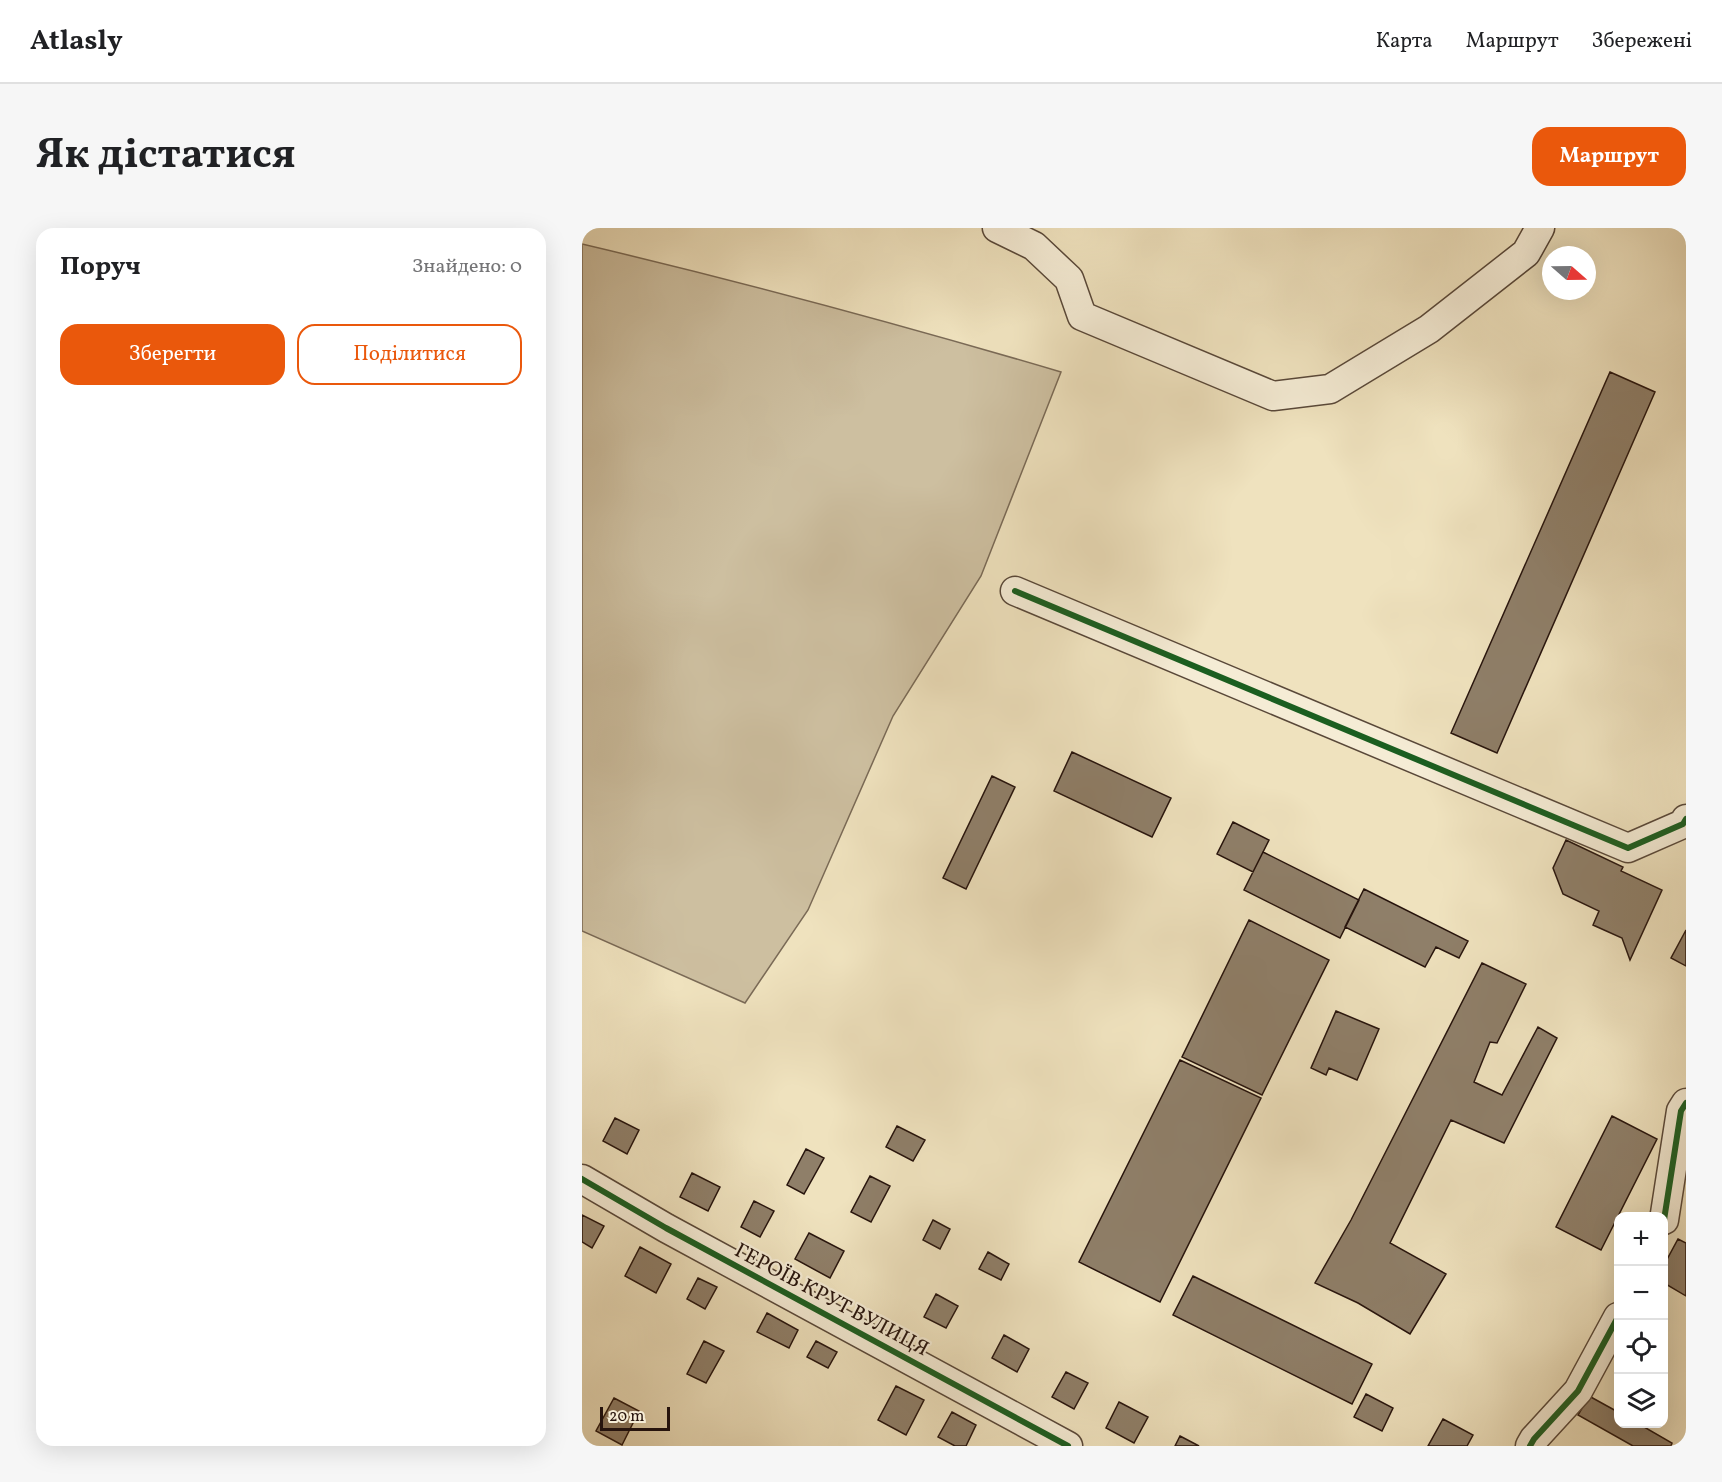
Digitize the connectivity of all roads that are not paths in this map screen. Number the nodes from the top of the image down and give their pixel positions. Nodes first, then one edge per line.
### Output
1 (997, 228) edge
2 (1540, 228) edge
3 (1015, 591) dead end
4 (1686, 819) edge
5 (1686, 1103) edge
6 (582, 1179) edge
7 (1665, 1212) edge
8 (1616, 1320) edge
9 (1068, 1446) edge
10 (1530, 1446) edge

1 - 2 street
3 - 4 street
5 - 7 street
6 - 9 street, ГЕРОЇВ КРУТ ВУЛИЦЯ
8 - 10 street

